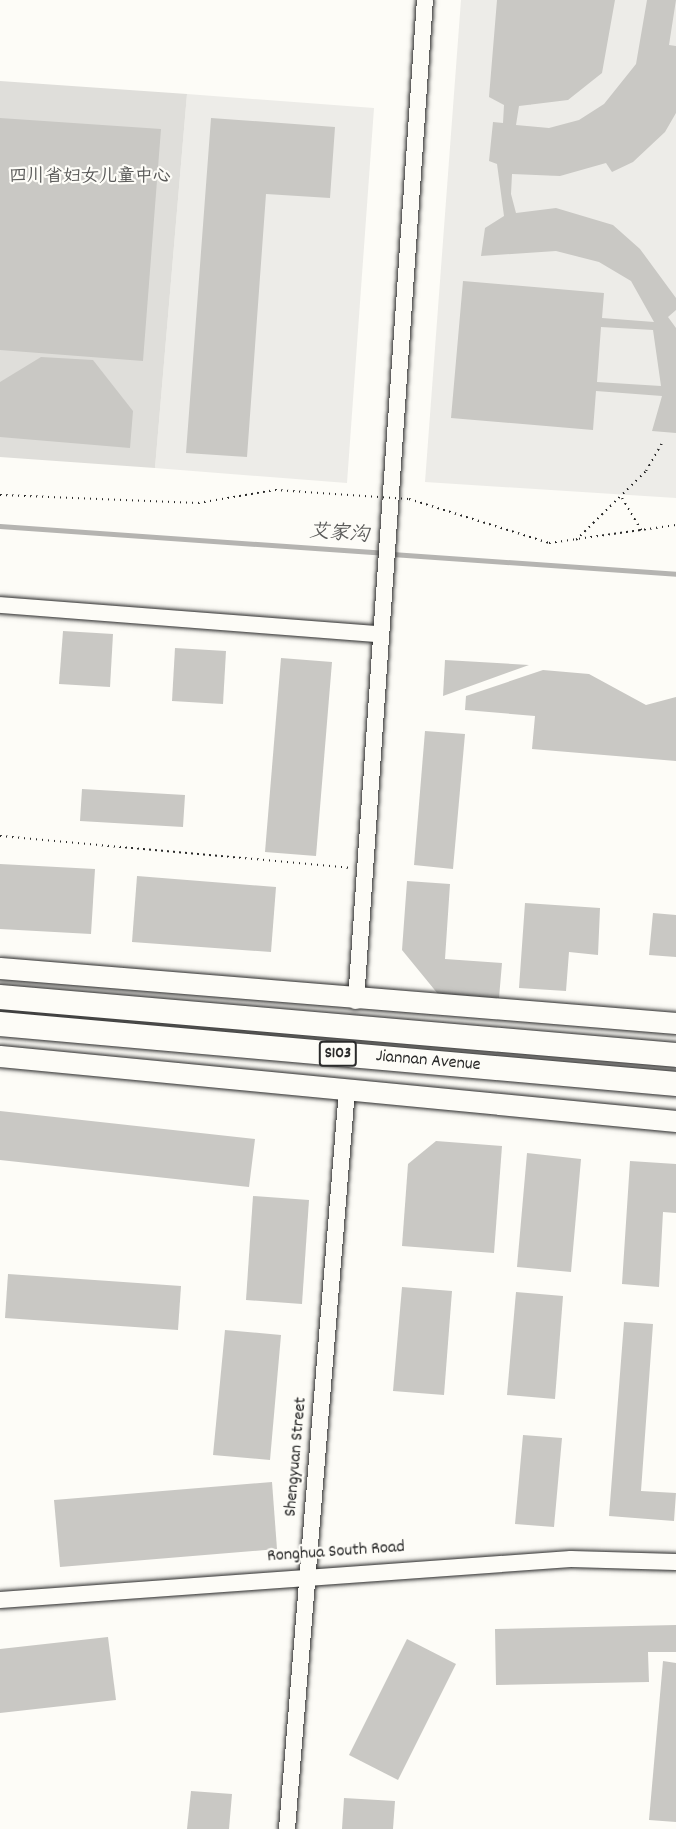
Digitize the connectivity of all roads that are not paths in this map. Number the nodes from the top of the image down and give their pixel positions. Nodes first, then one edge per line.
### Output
1 (425, 0) edge
2 (0, 605) edge
3 (381, 634) junction
4 (0, 968) edge
5 (0, 997) edge
6 (356, 1001) junction
7 (0, 1023) edge
8 (676, 1023) edge
9 (676, 1055) edge
10 (0, 1056) edge
11 (676, 1084) edge
12 (347, 1089) junction
13 (676, 1121) edge
14 (676, 1562) edge
15 (307, 1574) junction
16 (0, 1600) edge
17 (287, 1829) edge

1 - 3 street
2 - 3 street
3 - 6 street
4 - 6 main road
5 - 9 highway, Jiannan Avenue / S103
6 - 8 main road
7 - 11 highway, Jiannan Avenue / S103
10 - 12 main road
12 - 13 main road
12 - 15 street, Shengyuan Street
14 - 15 street, Ronghua South Road
15 - 16 street, Ronghua South Road
15 - 17 street, Shengyuan Street

